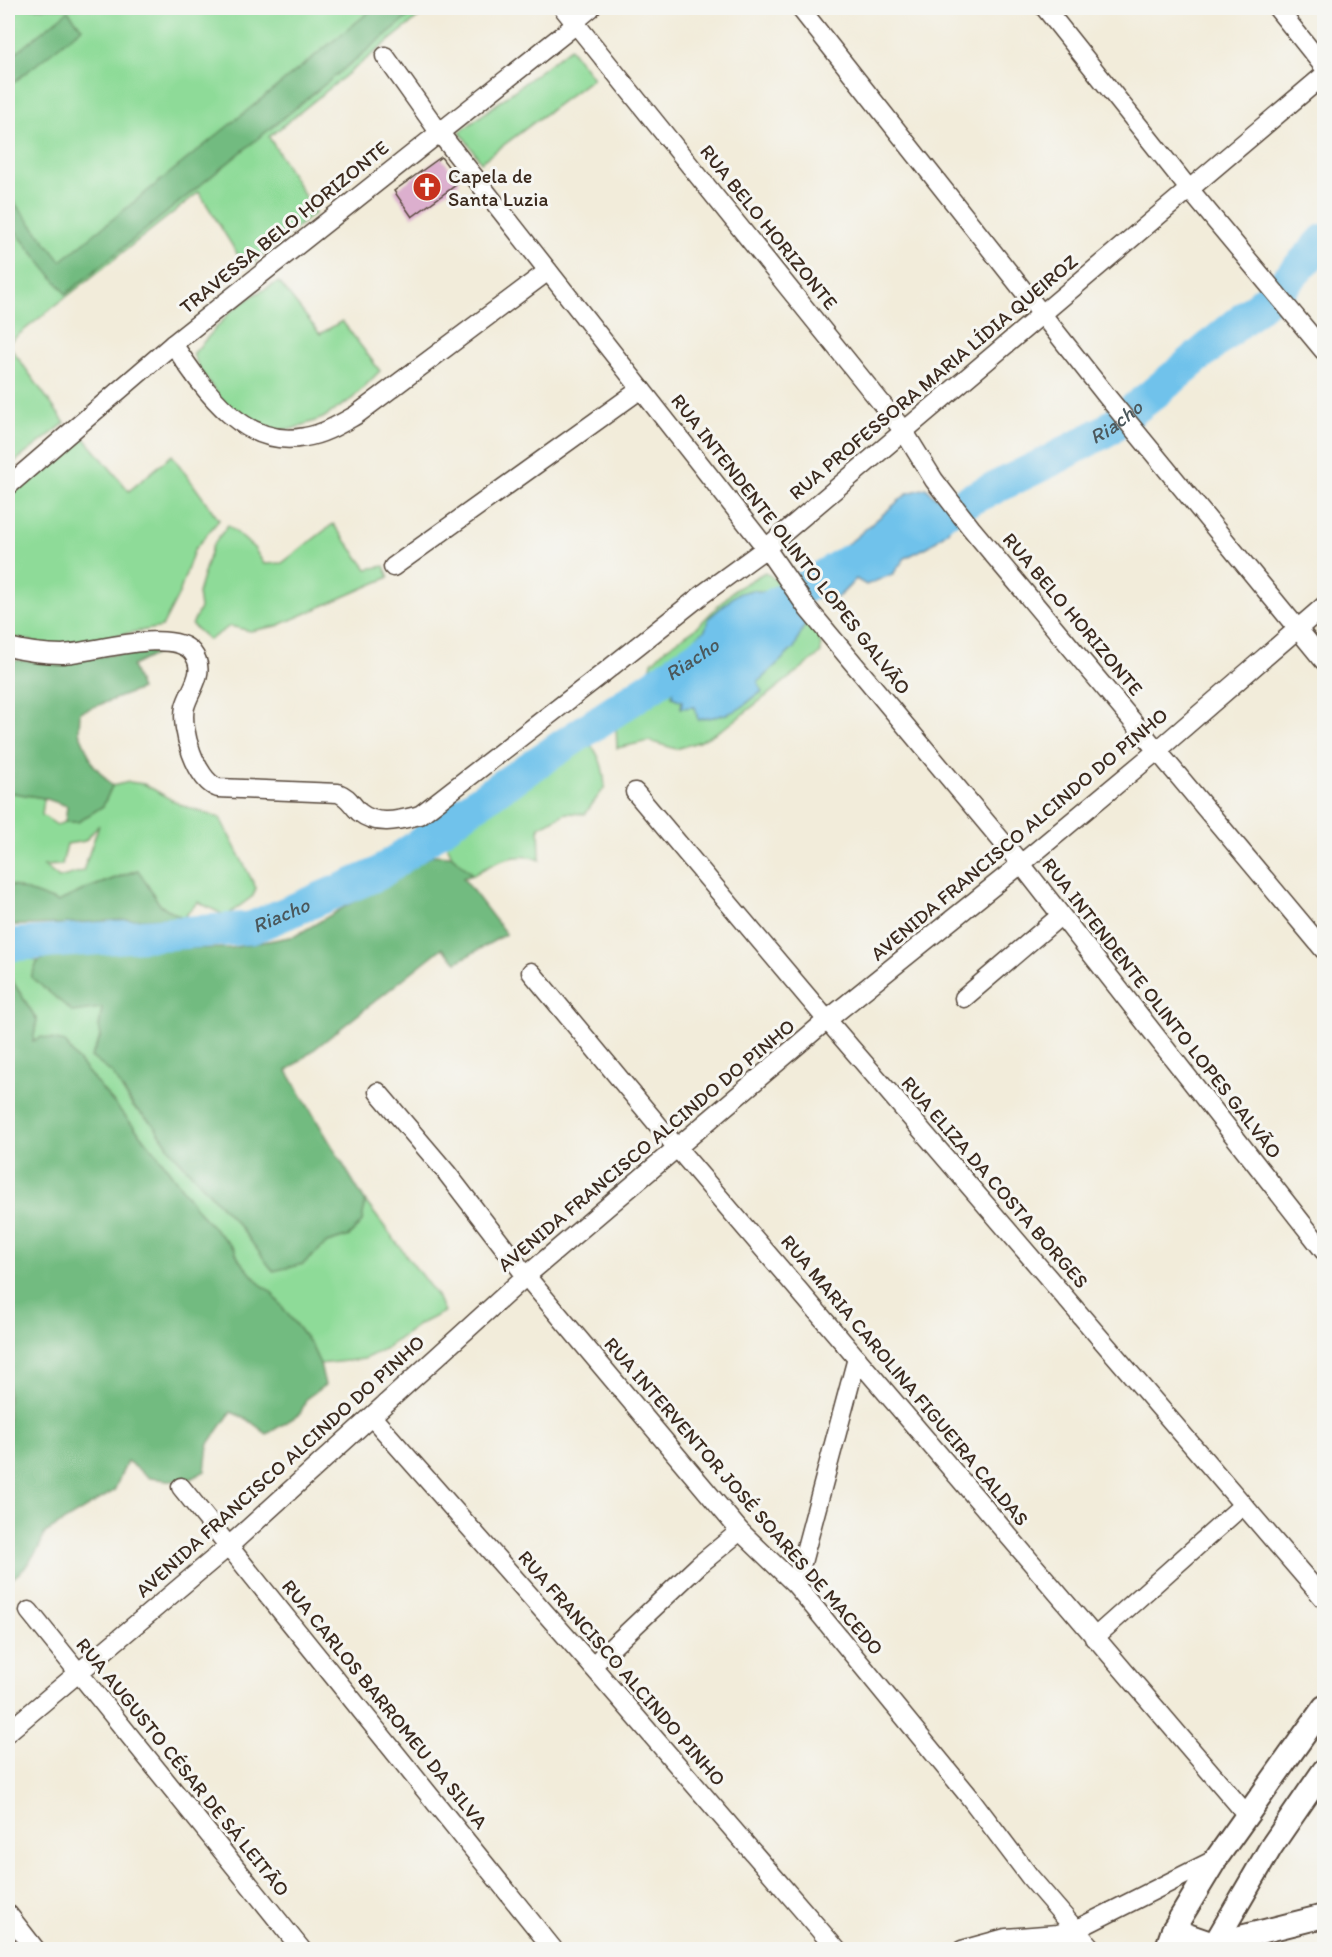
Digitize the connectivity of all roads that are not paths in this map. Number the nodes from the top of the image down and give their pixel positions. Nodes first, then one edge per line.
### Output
1 (591, 8) edge
2 (800, 8) edge
3 (1045, 8) edge
4 (1277, 8) edge
5 (568, 15) edge
6 (385, 57) dead end
7 (1324, 67) edge
8 (1324, 75) edge
9 (439, 132) junction
10 (1189, 189) junction
11 (548, 271) junction
12 (1042, 315) junction
13 (174, 344) junction
14 (1324, 351) edge
15 (641, 389) junction
16 (903, 430) junction
17 (8, 486) edge
18 (766, 548) junction
19 (393, 567) dead end
20 (1324, 606) edge
21 (1297, 628) junction
22 (8, 647) edge
23 (1324, 661) edge
24 (1158, 750) junction
25 (635, 792) dead end
26 (1021, 864) junction
27 (1060, 916) junction
28 (1324, 950) edge
29 (531, 972) dead end
30 (964, 998) dead end
31 (826, 1020) junction
32 (378, 1092) dead end
33 (678, 1149) junction
34 (1324, 1251) edge
35 (526, 1276) junction
36 (857, 1358) junction
37 (372, 1417) junction
38 (181, 1487) dead end
39 (1244, 1505) junction
40 (740, 1532) junction
41 (229, 1546) junction
42 (796, 1585) junction
43 (1324, 1599) edge
44 (29, 1611) dead end
45 (1094, 1638) junction
46 (592, 1666) junction
47 (78, 1674) junction
48 (1324, 1707) edge
49 (8, 1732) edge
50 (1324, 1770) edge
51 (1246, 1815) junction
52 (1215, 1859) junction
53 (8, 1914) edge
54 (1324, 1916) edge
55 (1075, 1930) junction
56 (1170, 1940) edge
57 (1212, 1947) edge
58 (36, 1950) edge
59 (302, 1950) edge
60 (554, 1950) edge
61 (837, 1950) edge
62 (962, 1950) edge
63 (1093, 1950) edge

1 - 5 street, TRAVESSA BELO HORIZONTE
2 - 12 street
3 - 10 street
4 - 7 street
5 - 9 street, TRAVESSA BELO HORIZONTE
5 - 16 street, RUA BELO HORIZONTE
6 - 9 street, RUA INTENDENTE OLINTO LOPES GALVÃO
8 - 10 street, RUA PROFESSORA MARIA LÍDIA QUEIROZ
9 - 11 street, RUA INTENDENTE OLINTO LOPES GALVÃO
9 - 13 street, TRAVESSA BELO HORIZONTE
10 - 12 street, RUA PROFESSORA MARIA LÍDIA QUEIROZ
10 - 14 street
11 - 13 street
11 - 15 street, RUA INTENDENTE OLINTO LOPES GALVÃO
12 - 16 street, RUA PROFESSORA MARIA LÍDIA QUEIROZ
12 - 21 street
13 - 17 street, TRAVESSA BELO HORIZONTE
15 - 18 street, RUA INTENDENTE OLINTO LOPES GALVÃO
15 - 19 street
16 - 18 street, RUA PROFESSORA MARIA LÍDIA QUEIROZ
16 - 24 street, RUA BELO HORIZONTE
18 - 22 street, RUA PROFESSORA MARIA LÍDIA QUEIROZ
18 - 26 street, RUA INTENDENTE OLINTO LOPES GALVÃO
20 - 21 street, AVENIDA FRANCISCO ALCINDO DO PINHO
21 - 23 street
21 - 24 street, AVENIDA FRANCISCO ALCINDO DO PINHO
24 - 26 street, AVENIDA FRANCISCO ALCINDO DO PINHO
24 - 28 street, RUA BELO HORIZONTE
25 - 31 street, RUA ELIZA DA COSTA BORGES
26 - 27 street, RUA INTENDENTE OLINTO LOPES GALVÃO
26 - 31 street, AVENIDA FRANCISCO ALCINDO DO PINHO
27 - 30 street
27 - 34 street, RUA INTENDENTE OLINTO LOPES GALVÃO
29 - 33 street, RUA MARIA CAROLINA FIGUEIRA CALDAS
31 - 33 street, AVENIDA FRANCISCO ALCINDO DO PINHO
31 - 39 street, RUA ELIZA DA COSTA BORGES
32 - 35 street, RUA INTERVENTOR JOSÉ SOARES DE MACEDO
33 - 35 street, AVENIDA FRANCISCO ALCINDO DO PINHO
33 - 36 street, RUA MARIA CAROLINA FIGUEIRA CALDAS
35 - 37 street, AVENIDA FRANCISCO ALCINDO DO PINHO
35 - 40 street, RUA INTERVENTOR JOSÉ SOARES DE MACEDO
36 - 42 street
36 - 45 street, RUA MARIA CAROLINA FIGUEIRA CALDAS
37 - 41 street, AVENIDA FRANCISCO ALCINDO DO PINHO
37 - 46 street, RUA FRANCISCO ALCINDO PINHO
38 - 41 street, RUA CARLOS BARROMEU DA SILVA
39 - 43 street, RUA ELIZA DA COSTA BORGES
39 - 45 street
40 - 42 street, RUA INTERVENTOR JOSÉ SOARES DE MACEDO
40 - 46 street
41 - 47 street, AVENIDA FRANCISCO ALCINDO DO PINHO
41 - 60 street, RUA CARLOS BARROMEU DA SILVA
42 - 55 street, RUA INTERVENTOR JOSÉ SOARES DE MACEDO
44 - 47 street, RUA AUGUSTO CÉSAR DE SÁ LEITÃO
45 - 51 street, RUA MARIA CAROLINA FIGUEIRA CALDAS
46 - 61 street, RUA FRANCISCO ALCINDO PINHO
47 - 49 street, AVENIDA FRANCISCO ALCINDO DO PINHO
47 - 59 street, RUA AUGUSTO CÉSAR DE SÁ LEITÃO
48 - 51 street
50 - 57 street
51 - 52 street
52 - 55 street
52 - 56 street
53 - 58 street
54 - 57 street
55 - 62 street
55 - 63 street, RUA INTERVENTOR JOSÉ SOARES DE MACEDO
56 - 57 street

